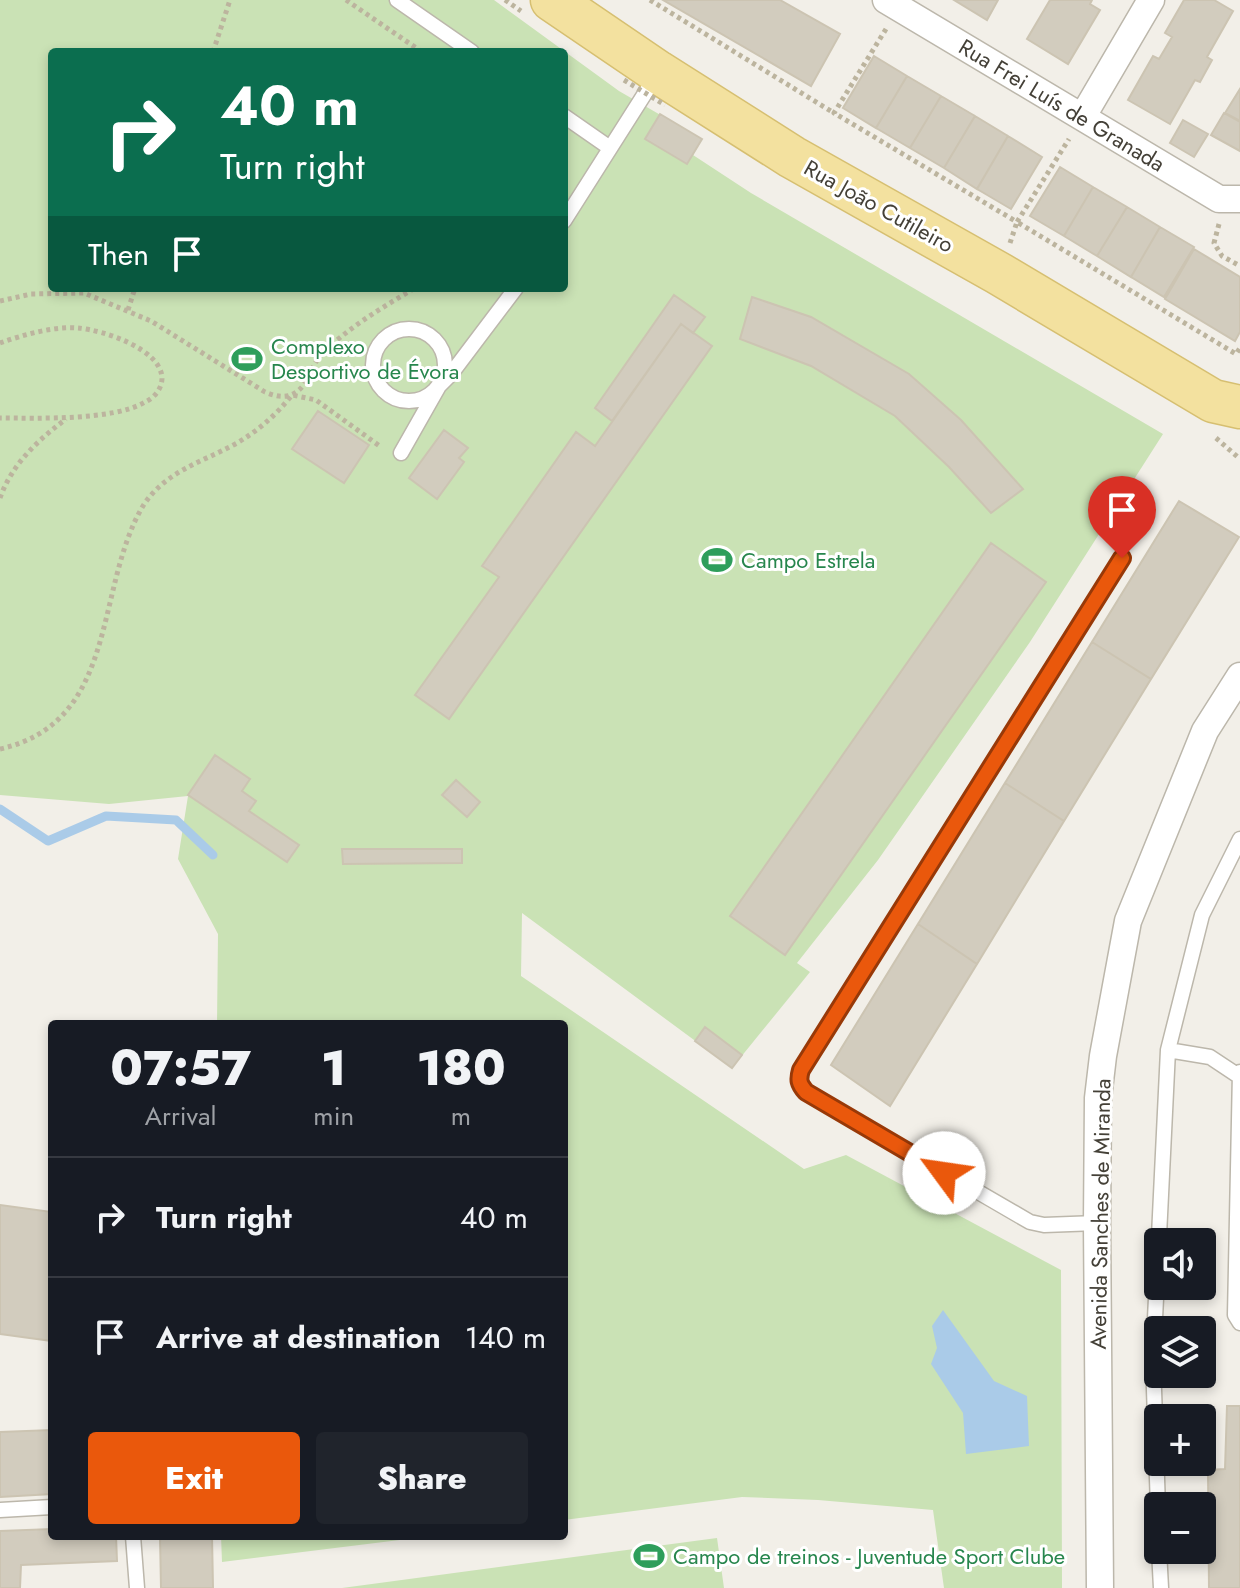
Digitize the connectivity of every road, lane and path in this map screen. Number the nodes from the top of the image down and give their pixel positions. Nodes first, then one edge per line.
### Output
1 (230, 0) edge
2 (346, 0) edge
3 (397, 0) edge
4 (552, 0) edge
5 (650, 0) edge
6 (1151, 0) edge
7 (897, 3) edge
8 (214, 48) edge
9 (416, 48) edge
10 (466, 48) edge
11 (649, 86) junction
12 (834, 113) junction
13 (1083, 116) junction
14 (568, 119) edge
15 (610, 148) junction
16 (1230, 199) edge
17 (568, 215) edge
18 (1017, 222) junction
19 (1240, 266) edge
20 (998, 273) junction
21 (134, 292) edge
22 (409, 292) edge
23 (513, 292) edge
24 (0, 301) edge
25 (128, 310) junction
26 (0, 343) edge
27 (1240, 348) edge
28 (439, 386) junction
29 (292, 395) junction
30 (1226, 404) edge
31 (0, 418) edge
32 (67, 418) junction
33 (1240, 436) edge
34 (401, 453) joint
35 (0, 498) edge
36 (1122, 558) dead end
37 (1240, 676) edge
38 (0, 749) edge
39 (1240, 839) edge
40 (1168, 1050) junction
41 (1240, 1075) edge
42 (1097, 1223) junction
43 (1240, 1323) edge
44 (1157, 1492) edge
45 (48, 1507) edge
46 (0, 1510) edge
47 (133, 1540) edge
48 (1160, 1564) edge
49 (137, 1588) edge
50 (1100, 1588) edge
51 (1161, 1588) edge

1 - 8 path
2 - 9 path
3 - 10 lane
4 - 11 main road, Rua João Cutileiro
5 - 12 path
6 - 13 street
7 - 12 path
7 - 13 street, Rua Frei Luís de Granada
11 - 15 lane
11 - 20 main road, Rua João Cutileiro
12 - 18 path
13 - 16 street, Rua Frei Luís de Granada
13 - 18 path
14 - 15 lane
15 - 17 lane
16 - 19 path
18 - 20 path
18 - 27 path
20 - 30 main road, Rua João Cutileiro
21 - 25 path
22 - 29 path
23 - 28 lane
24 - 25 path
25 - 29 path
26 - 32 path
28 - 28 lane
28 - 34 lane
29 - 34 path
29 - 38 path
30 - 33 main road, Rua João Cutileiro
31 - 32 path
32 - 35 path
36 - 42 lane
37 - 42 street, Avenida Sanches de Miranda
39 - 40 lane
40 - 41 lane
40 - 44 lane
41 - 43 lane
42 - 50 street, Avenida Sanches de Miranda
45 - 46 lane
47 - 49 lane
48 - 51 lane

